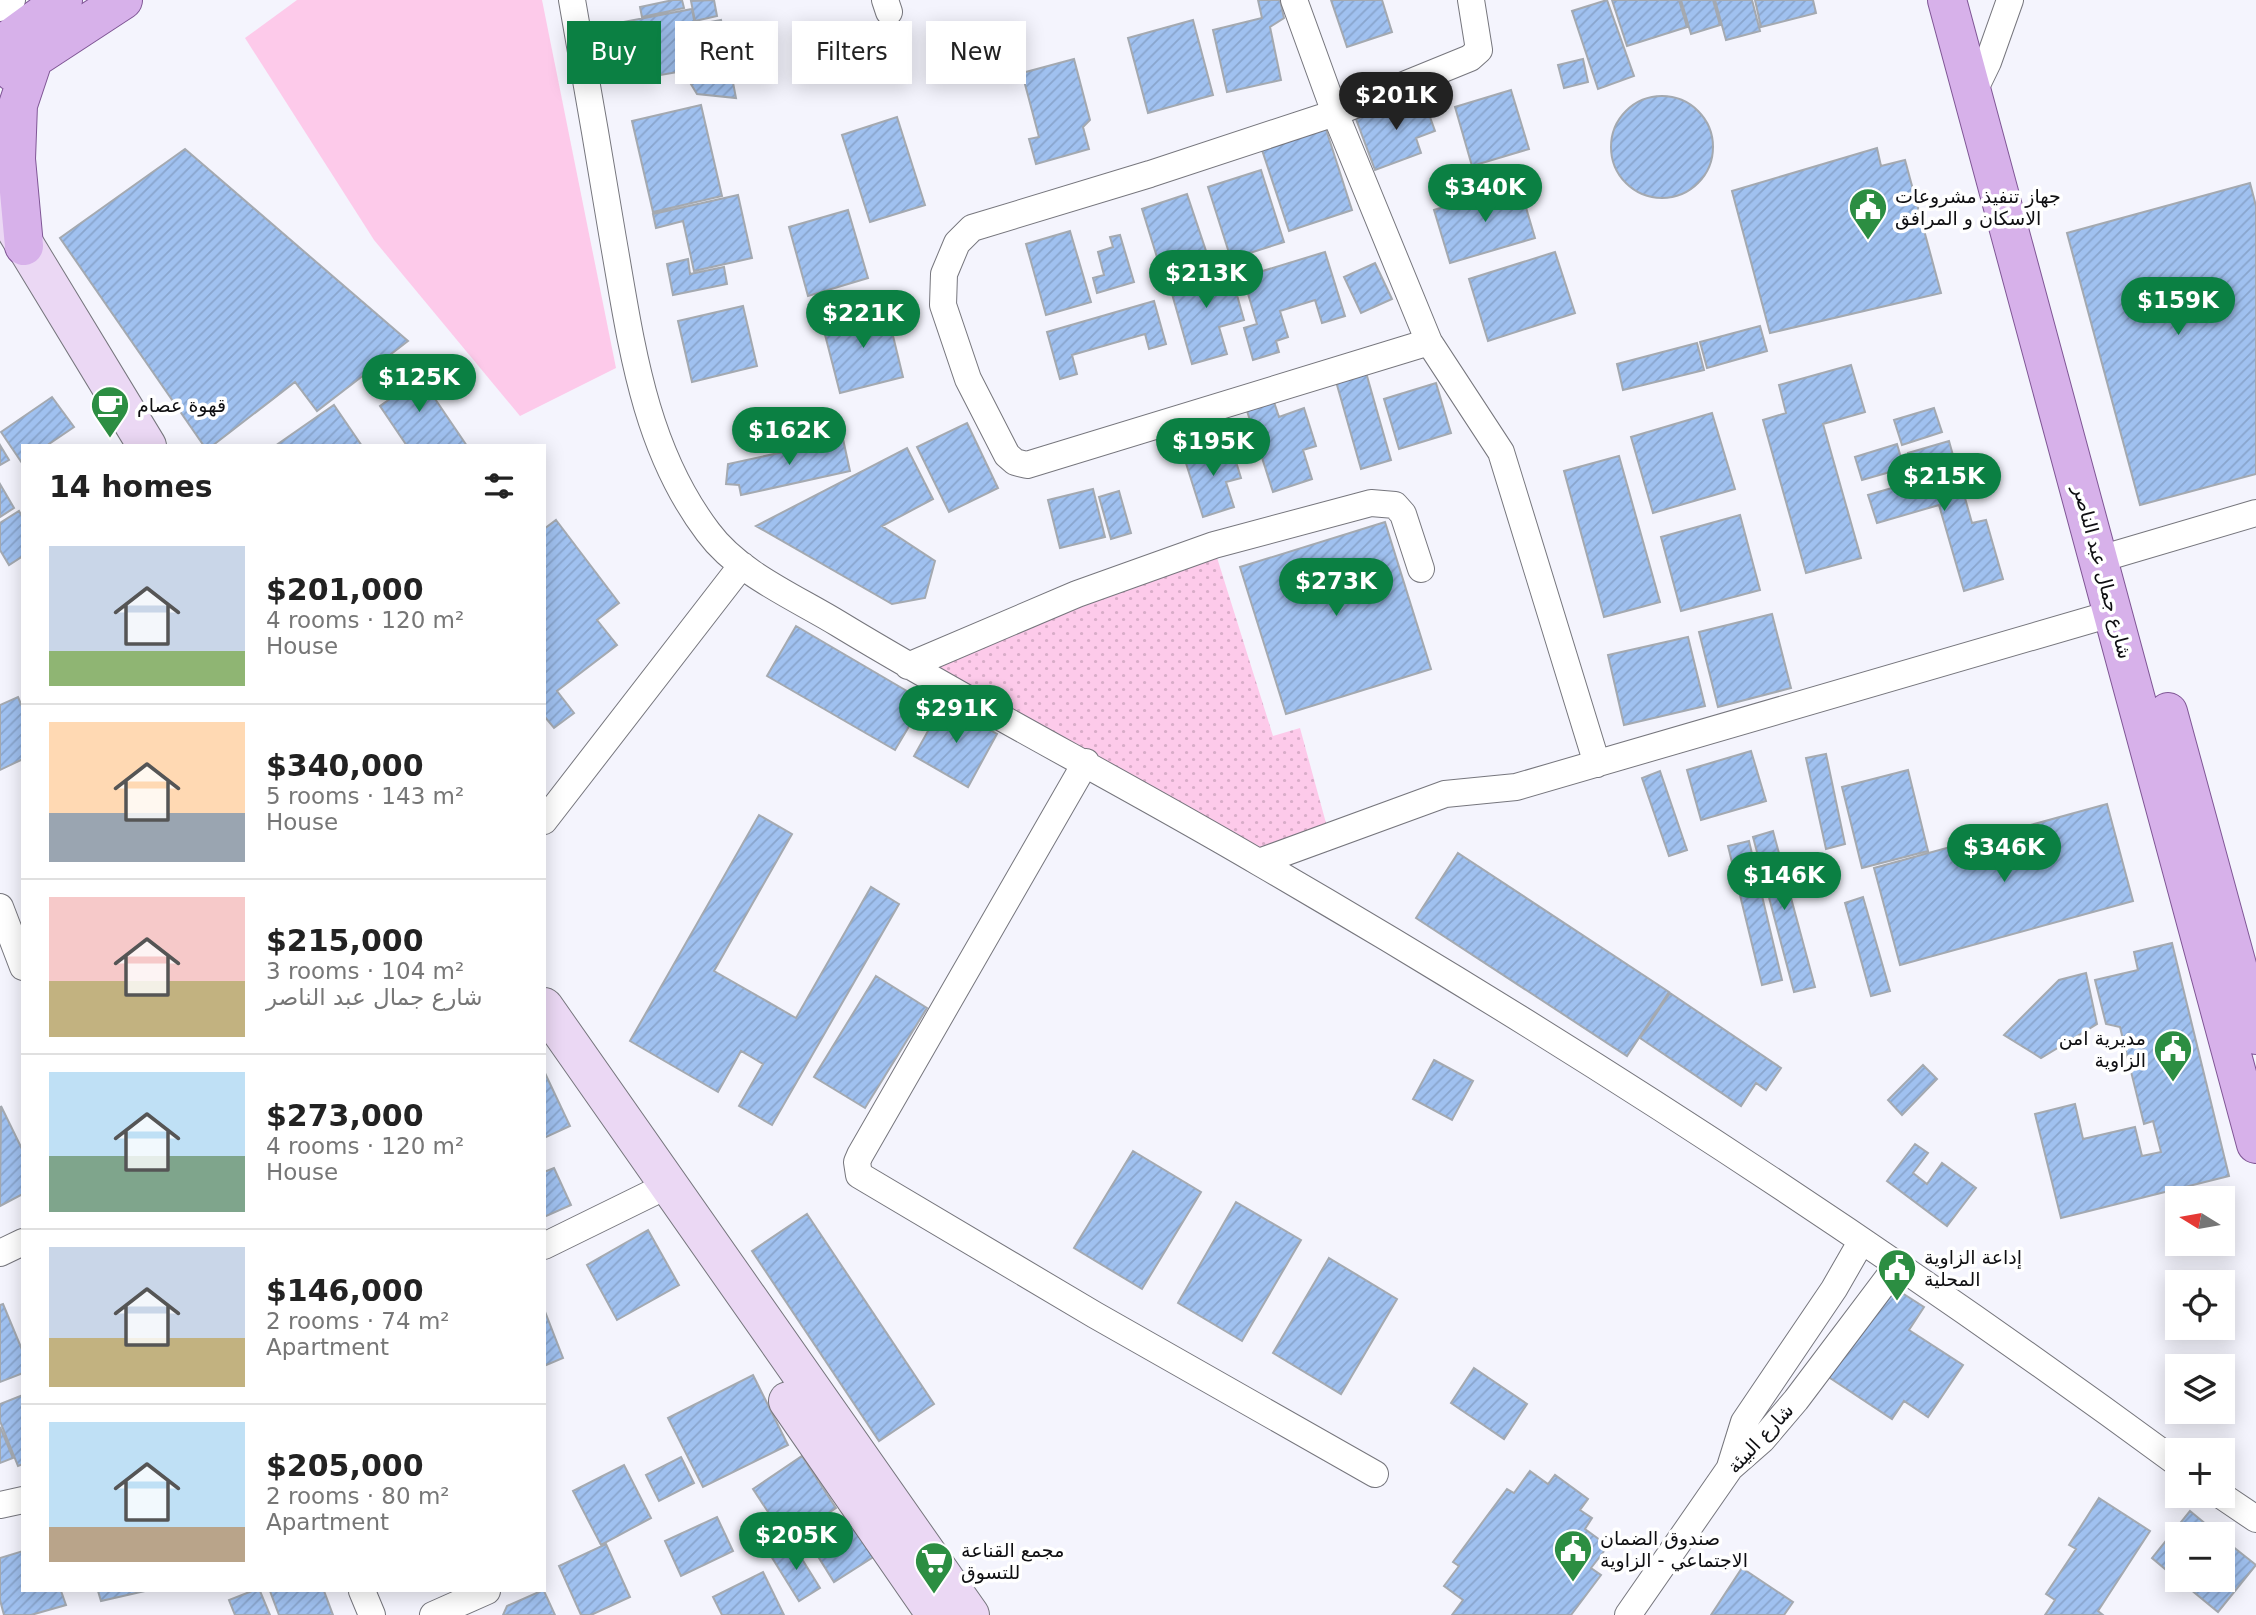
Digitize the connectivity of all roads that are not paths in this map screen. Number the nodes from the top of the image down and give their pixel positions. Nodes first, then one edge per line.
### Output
1 (63, 0) edge
2 (124, 0) edge
3 (572, 0) edge
4 (1294, 0) edge
5 (1947, 0) edge
6 (1970, 0) edge
7 (2010, 0) edge
8 (1474, 1) edge
9 (17, 51) edge
10 (1981, 77) junction
11 (0, 81) edge
12 (1335, 113) junction
13 (0, 205) edge
14 (12, 246) edge
15 (1429, 342) junction
16 (122, 444) edge
17 (147, 444) edge
18 (2256, 513) edge
19 (2112, 556) junction
20 (742, 565) junction
21 (1421, 569) dead end
22 (2114, 613) junction
23 (908, 666) junction
24 (1086, 762) junction
25 (1597, 764) junction
26 (546, 818) edge
27 (1259, 862) junction
28 (0, 907) edge
29 (21, 962) edge
30 (546, 1010) edge
31 (2256, 1034) edge
32 (546, 1056) edge
33 (2256, 1144) edge
34 (652, 1193) junction
35 (1861, 1242) junction
36 (21, 1243) edge
37 (546, 1245) edge
38 (0, 1253) edge
39 (1898, 1266) junction
40 (2165, 1454) edge
41 (1730, 1468) junction
42 (1376, 1474) dead end
43 (21, 1500) edge
44 (0, 1505) edge
45 (2235, 1505) edge
46 (2255, 1520) edge
47 (362, 1592) edge
48 (485, 1592) edge
49 (372, 1615) edge
50 (433, 1615) edge
51 (936, 1615) edge
52 (970, 1615) edge
53 (1628, 1615) edge

1 - 9 main road
2 - 9 main road
3 - 20 street
4 - 12 street
5 - 10 main road, شارع جمال عبد الناصر
6 - 10 main road, شارع جمال عبد الناصر
7 - 10 street
8 - 12 street
9 - 11 main road
9 - 14 main road
10 - 19 main road, شارع جمال عبد الناصر
12 - 15 street
12 - 15 street
13 - 14 main road
14 - 16 main road
14 - 17 main road
15 - 25 street
18 - 19 street
19 - 22 main road, شارع جمال عبد الناصر
19 - 31 main road, شارع جمال عبد الناصر
20 - 23 street
20 - 26 street
21 - 23 street
22 - 25 street
22 - 33 main road, شارع جمال عبد الناصر
23 - 24 street
24 - 27 street
24 - 42 street
25 - 27 street
27 - 35 street
28 - 29 street
30 - 52 main road
32 - 34 main road
34 - 37 street
34 - 51 main road
35 - 39 street
35 - 41 street
36 - 38 street
39 - 40 street
39 - 41 street, شارع البيئة
41 - 53 street, شارع البيئة
43 - 44 street
45 - 46 street
47 - 49 street
48 - 50 street

